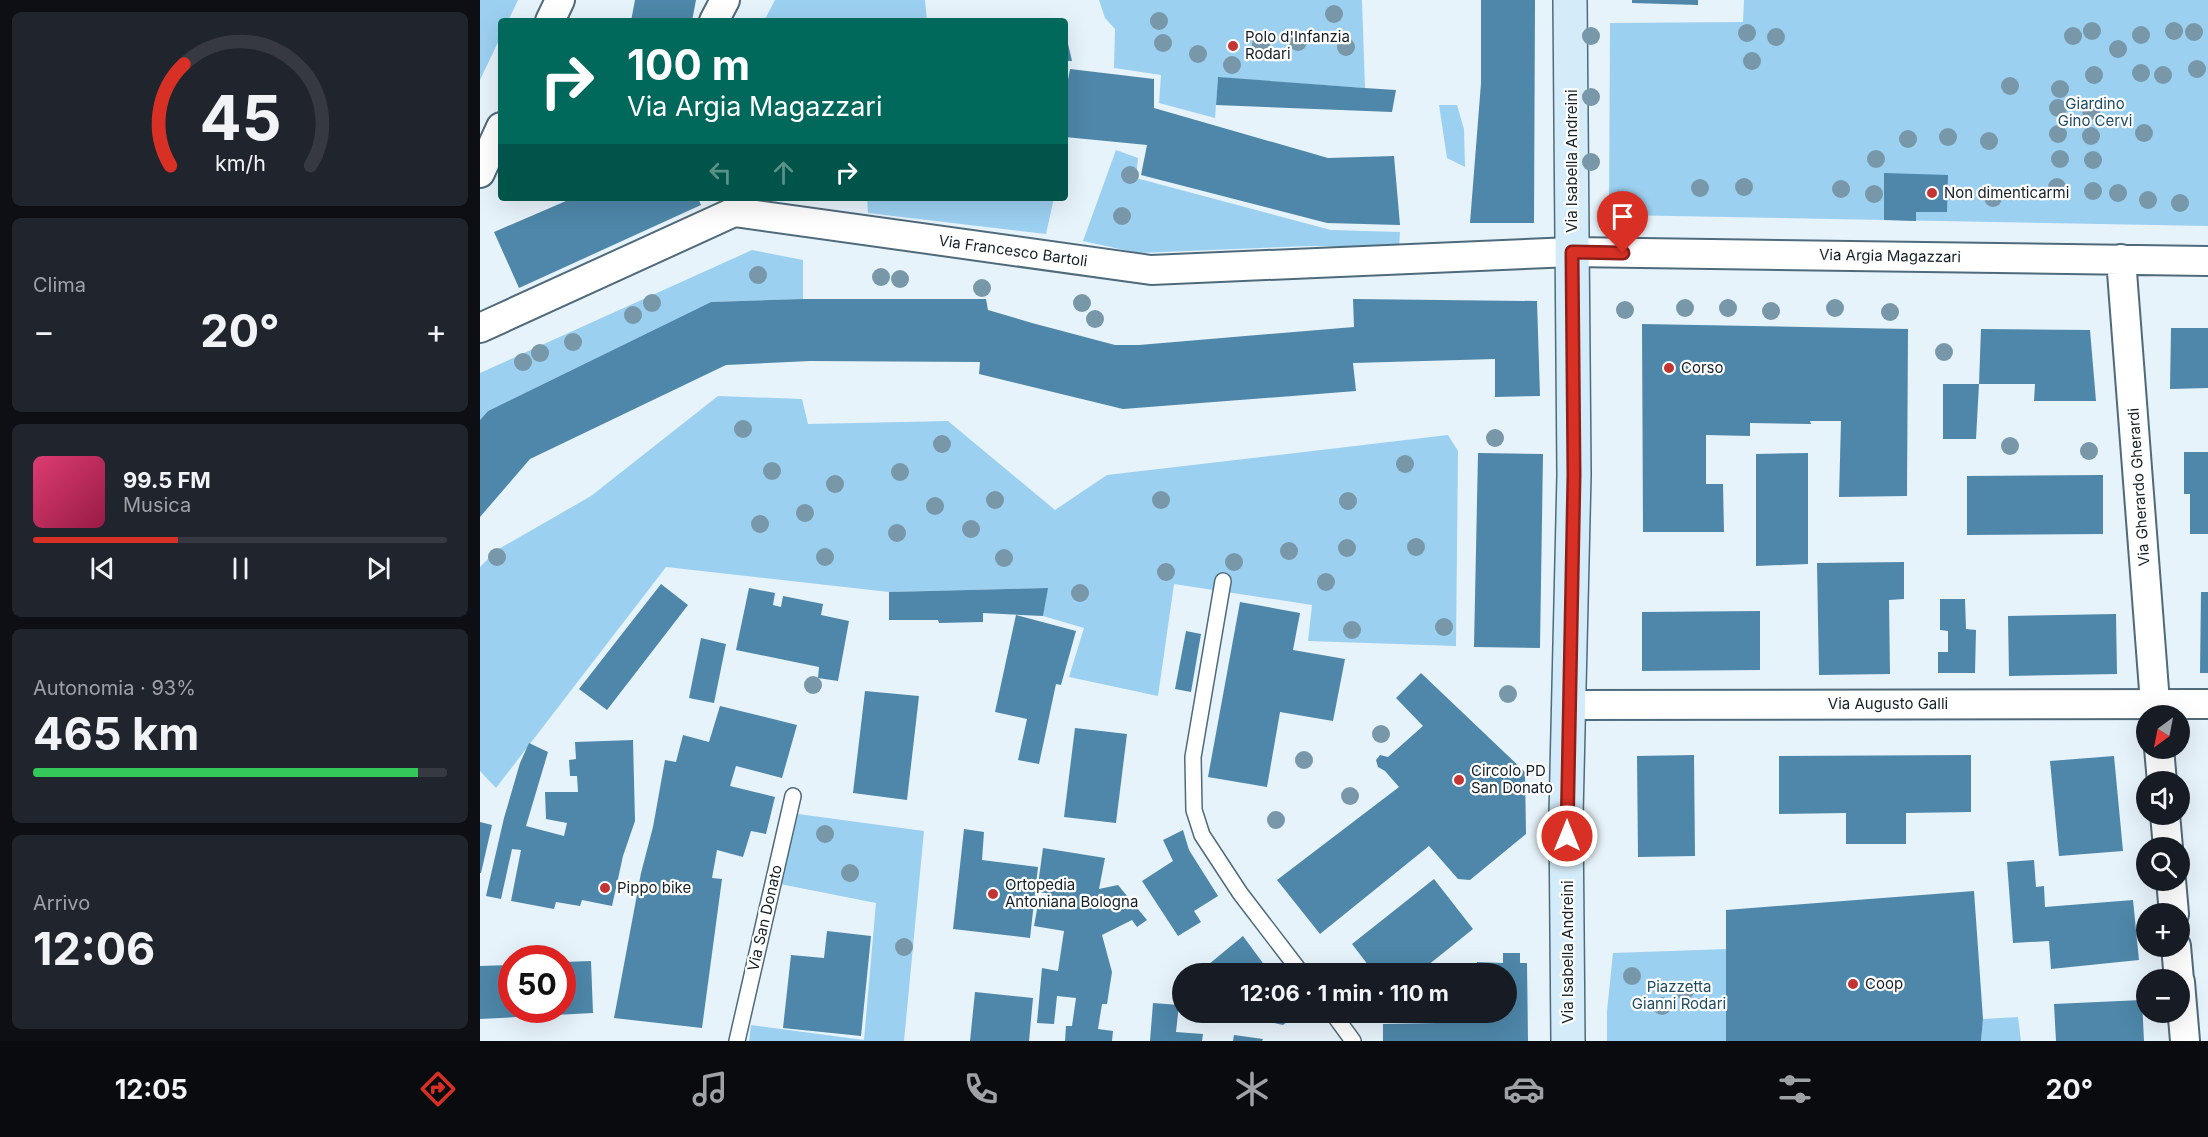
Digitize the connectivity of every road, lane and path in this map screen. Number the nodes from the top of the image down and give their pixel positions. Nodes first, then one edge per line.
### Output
1 (560, 0) edge
2 (725, 0) edge
3 (1570, 0) edge
4 (551, 18) edge
5 (716, 18) edge
6 (498, 134) edge
7 (480, 173) edge
8 (732, 205) edge
9 (1572, 252) junction
10 (2121, 259) junction
11 (2208, 261) edge
12 (480, 328) edge
13 (1222, 581) dead end
14 (2208, 704) edge
15 (1568, 705) junction
16 (2156, 705) edge
17 (2190, 706) edge
18 (2136, 709) edge
19 (793, 796) dead end
20 (1294, 963) edge
21 (1340, 1023) edge
22 (2183, 1023) edge
23 (737, 1041) edge
24 (1353, 1041) edge
25 (1568, 1041) edge
26 (2185, 1041) edge

1 - 4 street
2 - 5 street
3 - 9 main road, Via Isabella Andreini
6 - 7 street
8 - 9 street, Via Francesco Bartoli
8 - 12 street, Via Francesco Bartoli
9 - 10 street, Via Argia Magazzari
9 - 15 main road, Via Isabella Andreini
10 - 11 street, Via Argia Magazzari
10 - 16 street, Via Gherardo Gherardi
13 - 20 lane
14 - 17 street, Via Augusto Galli
15 - 18 street, Via Augusto Galli
15 - 25 main road, Via Isabella Andreini
19 - 23 lane, Via San Donato
21 - 24 lane
22 - 26 street

